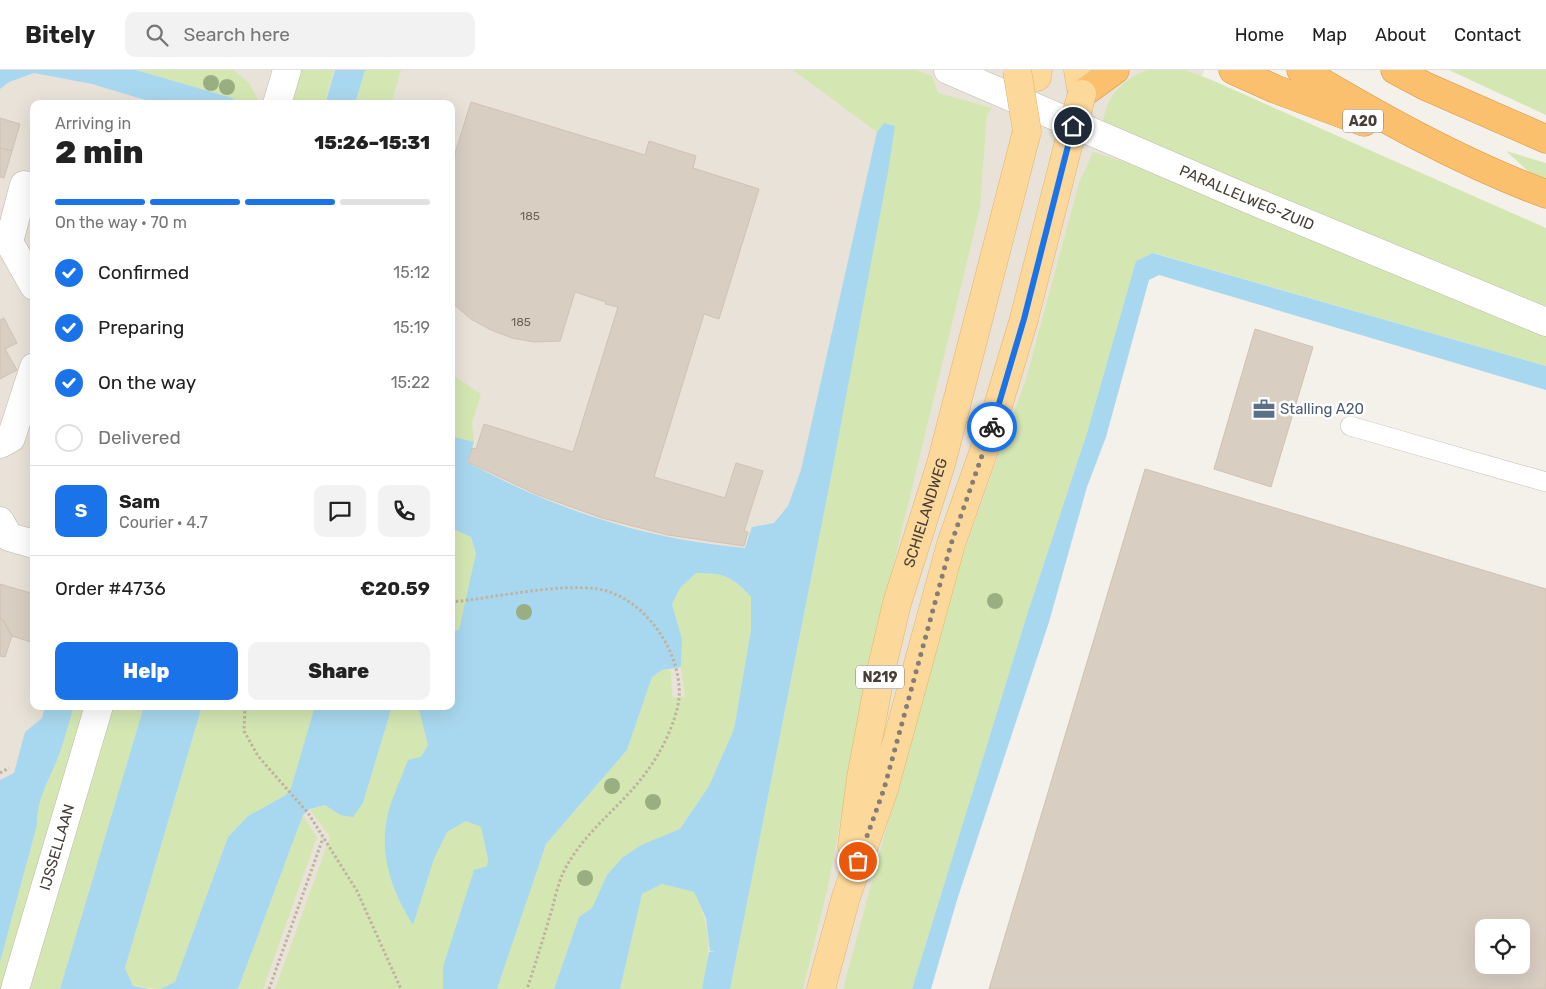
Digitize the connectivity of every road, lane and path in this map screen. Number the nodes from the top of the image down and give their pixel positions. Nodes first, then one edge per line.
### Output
1 (287, 70) edge
2 (948, 70) edge
3 (1098, 70) edge
4 (1115, 70) edge
5 (1233, 70) edge
6 (1301, 70) edge
7 (1395, 70) edge
8 (1031, 72) edge
9 (1080, 82) edge
10 (279, 100) edge
11 (1546, 139) edge
12 (1451, 154) junction
13 (30, 187) edge
14 (1546, 194) edge
15 (30, 279) edge
16 (1546, 322) edge
17 (30, 379) edge
18 (1350, 426) dead end
19 (0, 444) edge
20 (1546, 482) edge
21 (455, 602) edge
22 (98, 710) edge
23 (246, 710) edge
24 (9, 768) dead end
25 (0, 773) edge
26 (323, 838) junction
27 (846, 897) junction
28 (15, 989) edge
29 (269, 989) edge
30 (401, 989) edge
31 (527, 989) edge
32 (821, 989) edge

1 - 10 street
2 - 16 street, PARALLELWEG-ZUID
3 - 9 main road, SCHIELANDWEG / N219
4 - 9 highway
5 - 12 highway, A20
6 - 12 highway, A20
7 - 11 highway
8 - 27 main road, SCHIELANDWEG / N219
9 - 27 main road, SCHIELANDWEG / N219, bridge
12 - 14 highway, A20
13 - 15 street
17 - 19 street
18 - 20 lane
21 - 31 path
22 - 28 street, IJSSELLAAN
23 - 26 path
24 - 25 path
26 - 29 path
26 - 30 path
27 - 32 main road, SCHIELANDWEG / N219

